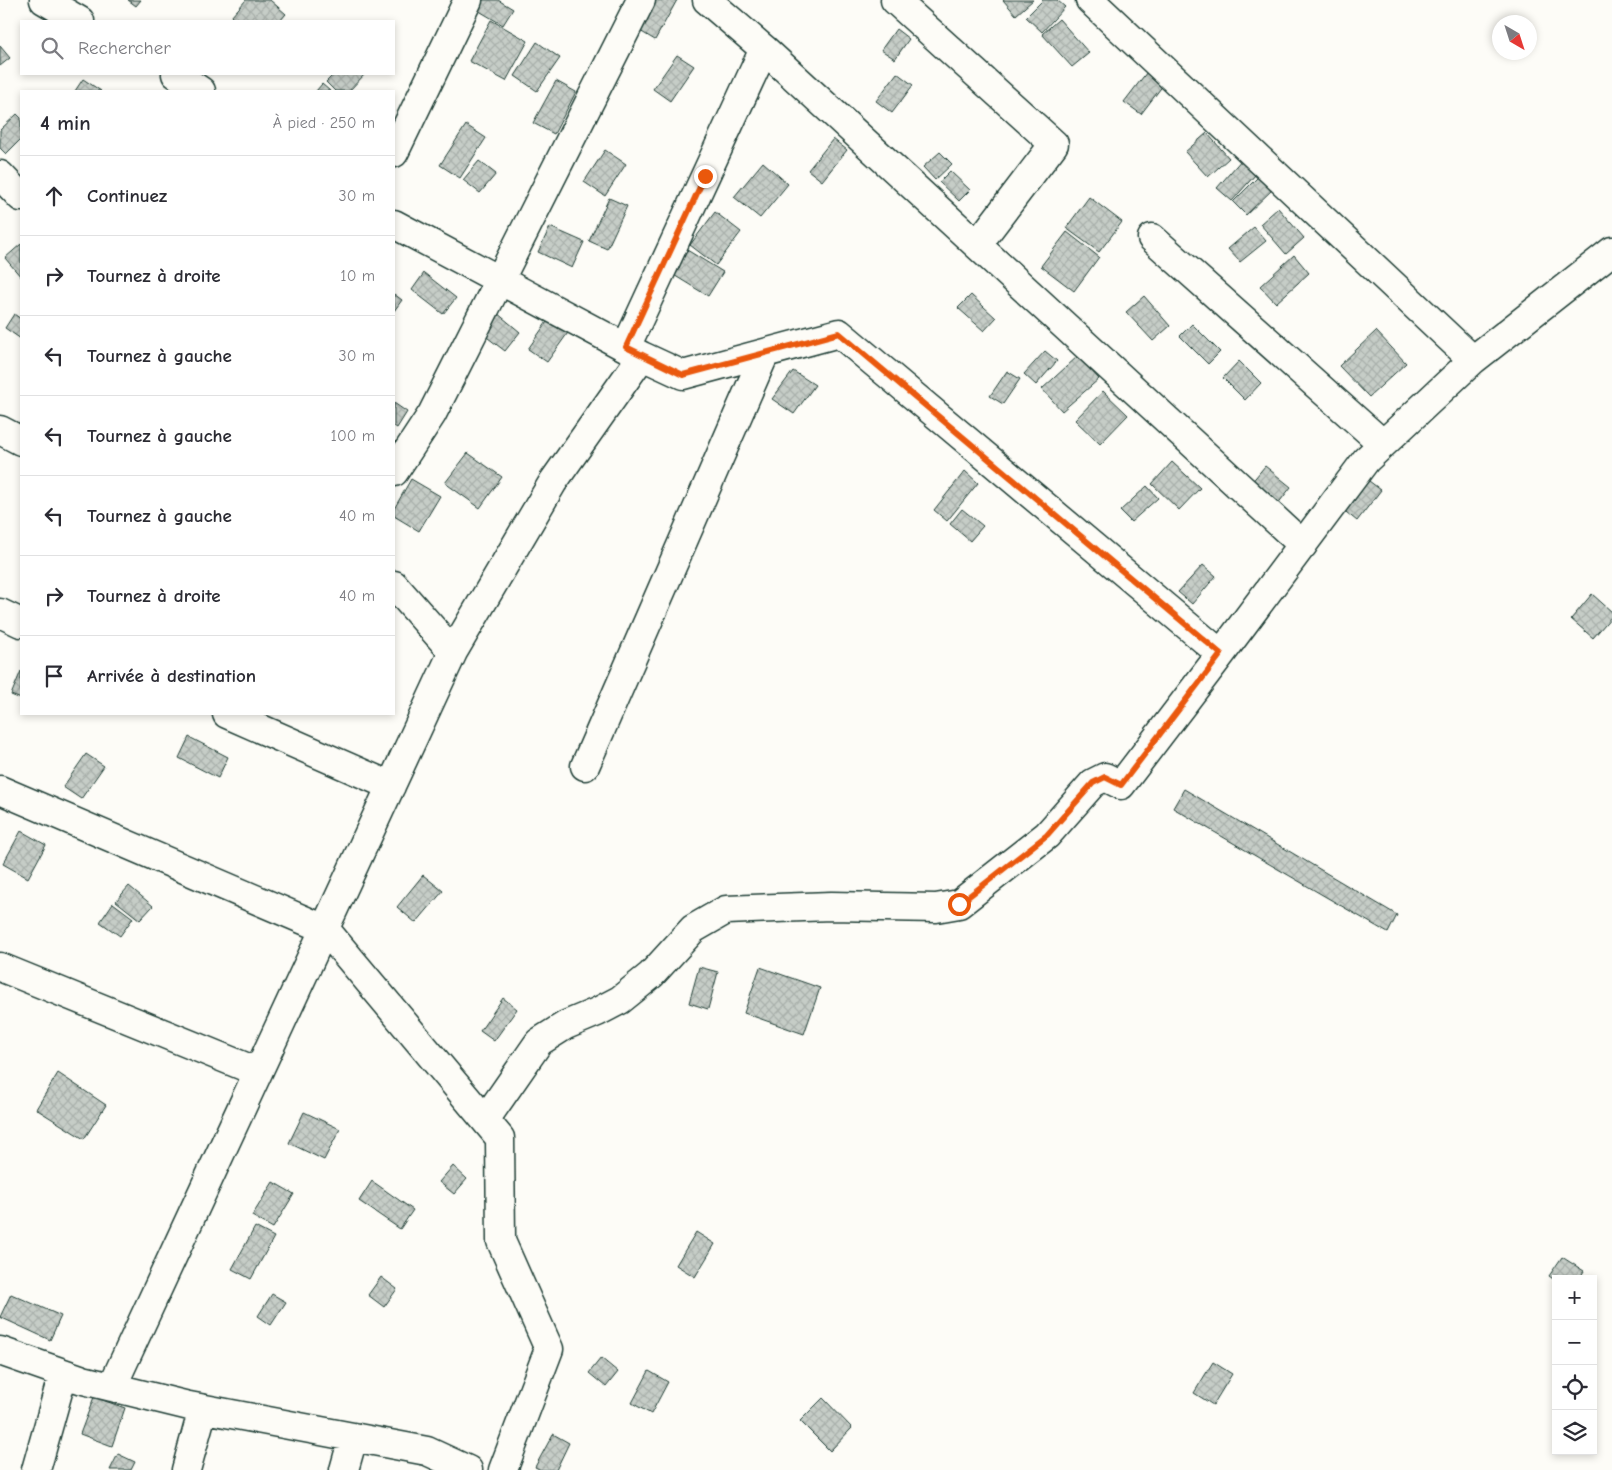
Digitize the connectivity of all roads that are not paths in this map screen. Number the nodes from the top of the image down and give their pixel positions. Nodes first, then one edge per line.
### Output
1 (44, 0) edge
2 (468, 0) edge
3 (641, 0) edge
4 (707, 0) edge
5 (896, 0) edge
6 (1090, 0) edge
7 (78, 20) edge
8 (764, 49) junction
9 (177, 75) edge
10 (199, 90) edge
11 (395, 151) edge
12 (0, 175) edge
13 (20, 196) edge
14 (395, 225) edge
15 (1152, 238) dead end
16 (977, 245) junction
17 (1612, 250) edge
18 (500, 280) junction
19 (634, 351) junction
20 (765, 353) junction
21 (1473, 360) junction
22 (0, 430) edge
23 (20, 440) edge
24 (1383, 444) junction
25 (395, 470) edge
26 (1303, 545) junction
27 (395, 586) edge
28 (0, 613) edge
29 (20, 623) edge
30 (453, 652) junction
31 (1221, 654) junction
32 (229, 715) edge
33 (585, 766) dead end
34 (391, 786) junction
35 (0, 790) edge
36 (325, 929) junction
37 (0, 967) edge
38 (258, 1072) junction
39 (485, 1120) junction
40 (0, 1351) edge
41 (64, 1374) junction
42 (112, 1387) junction
43 (203, 1409) junction
44 (353, 1438) junction
45 (36, 1470) edge
46 (186, 1470) edge
47 (344, 1470) edge
48 (468, 1470) edge
49 (503, 1470) edge

1 - 7 street
2 - 11 street
3 - 18 street
4 - 8 street
5 - 16 street
6 - 21 street
8 - 16 street
8 - 19 street
9 - 10 street
12 - 13 street
14 - 18 street
15 - 24 street
16 - 26 street
17 - 21 street
18 - 19 street
18 - 25 street
19 - 20 street
19 - 30 street
20 - 31 street
20 - 33 street
21 - 24 street
22 - 23 street
24 - 26 street
26 - 31 street
27 - 30 street
28 - 29 street
30 - 34 street
31 - 39 street
32 - 34 street
34 - 36 street
35 - 36 street
36 - 38 street
36 - 39 street
37 - 38 street
38 - 42 street
39 - 49 street
40 - 41 street
41 - 42 street
41 - 45 street
42 - 43 street
43 - 44 street
43 - 46 street
44 - 47 street
44 - 48 street

